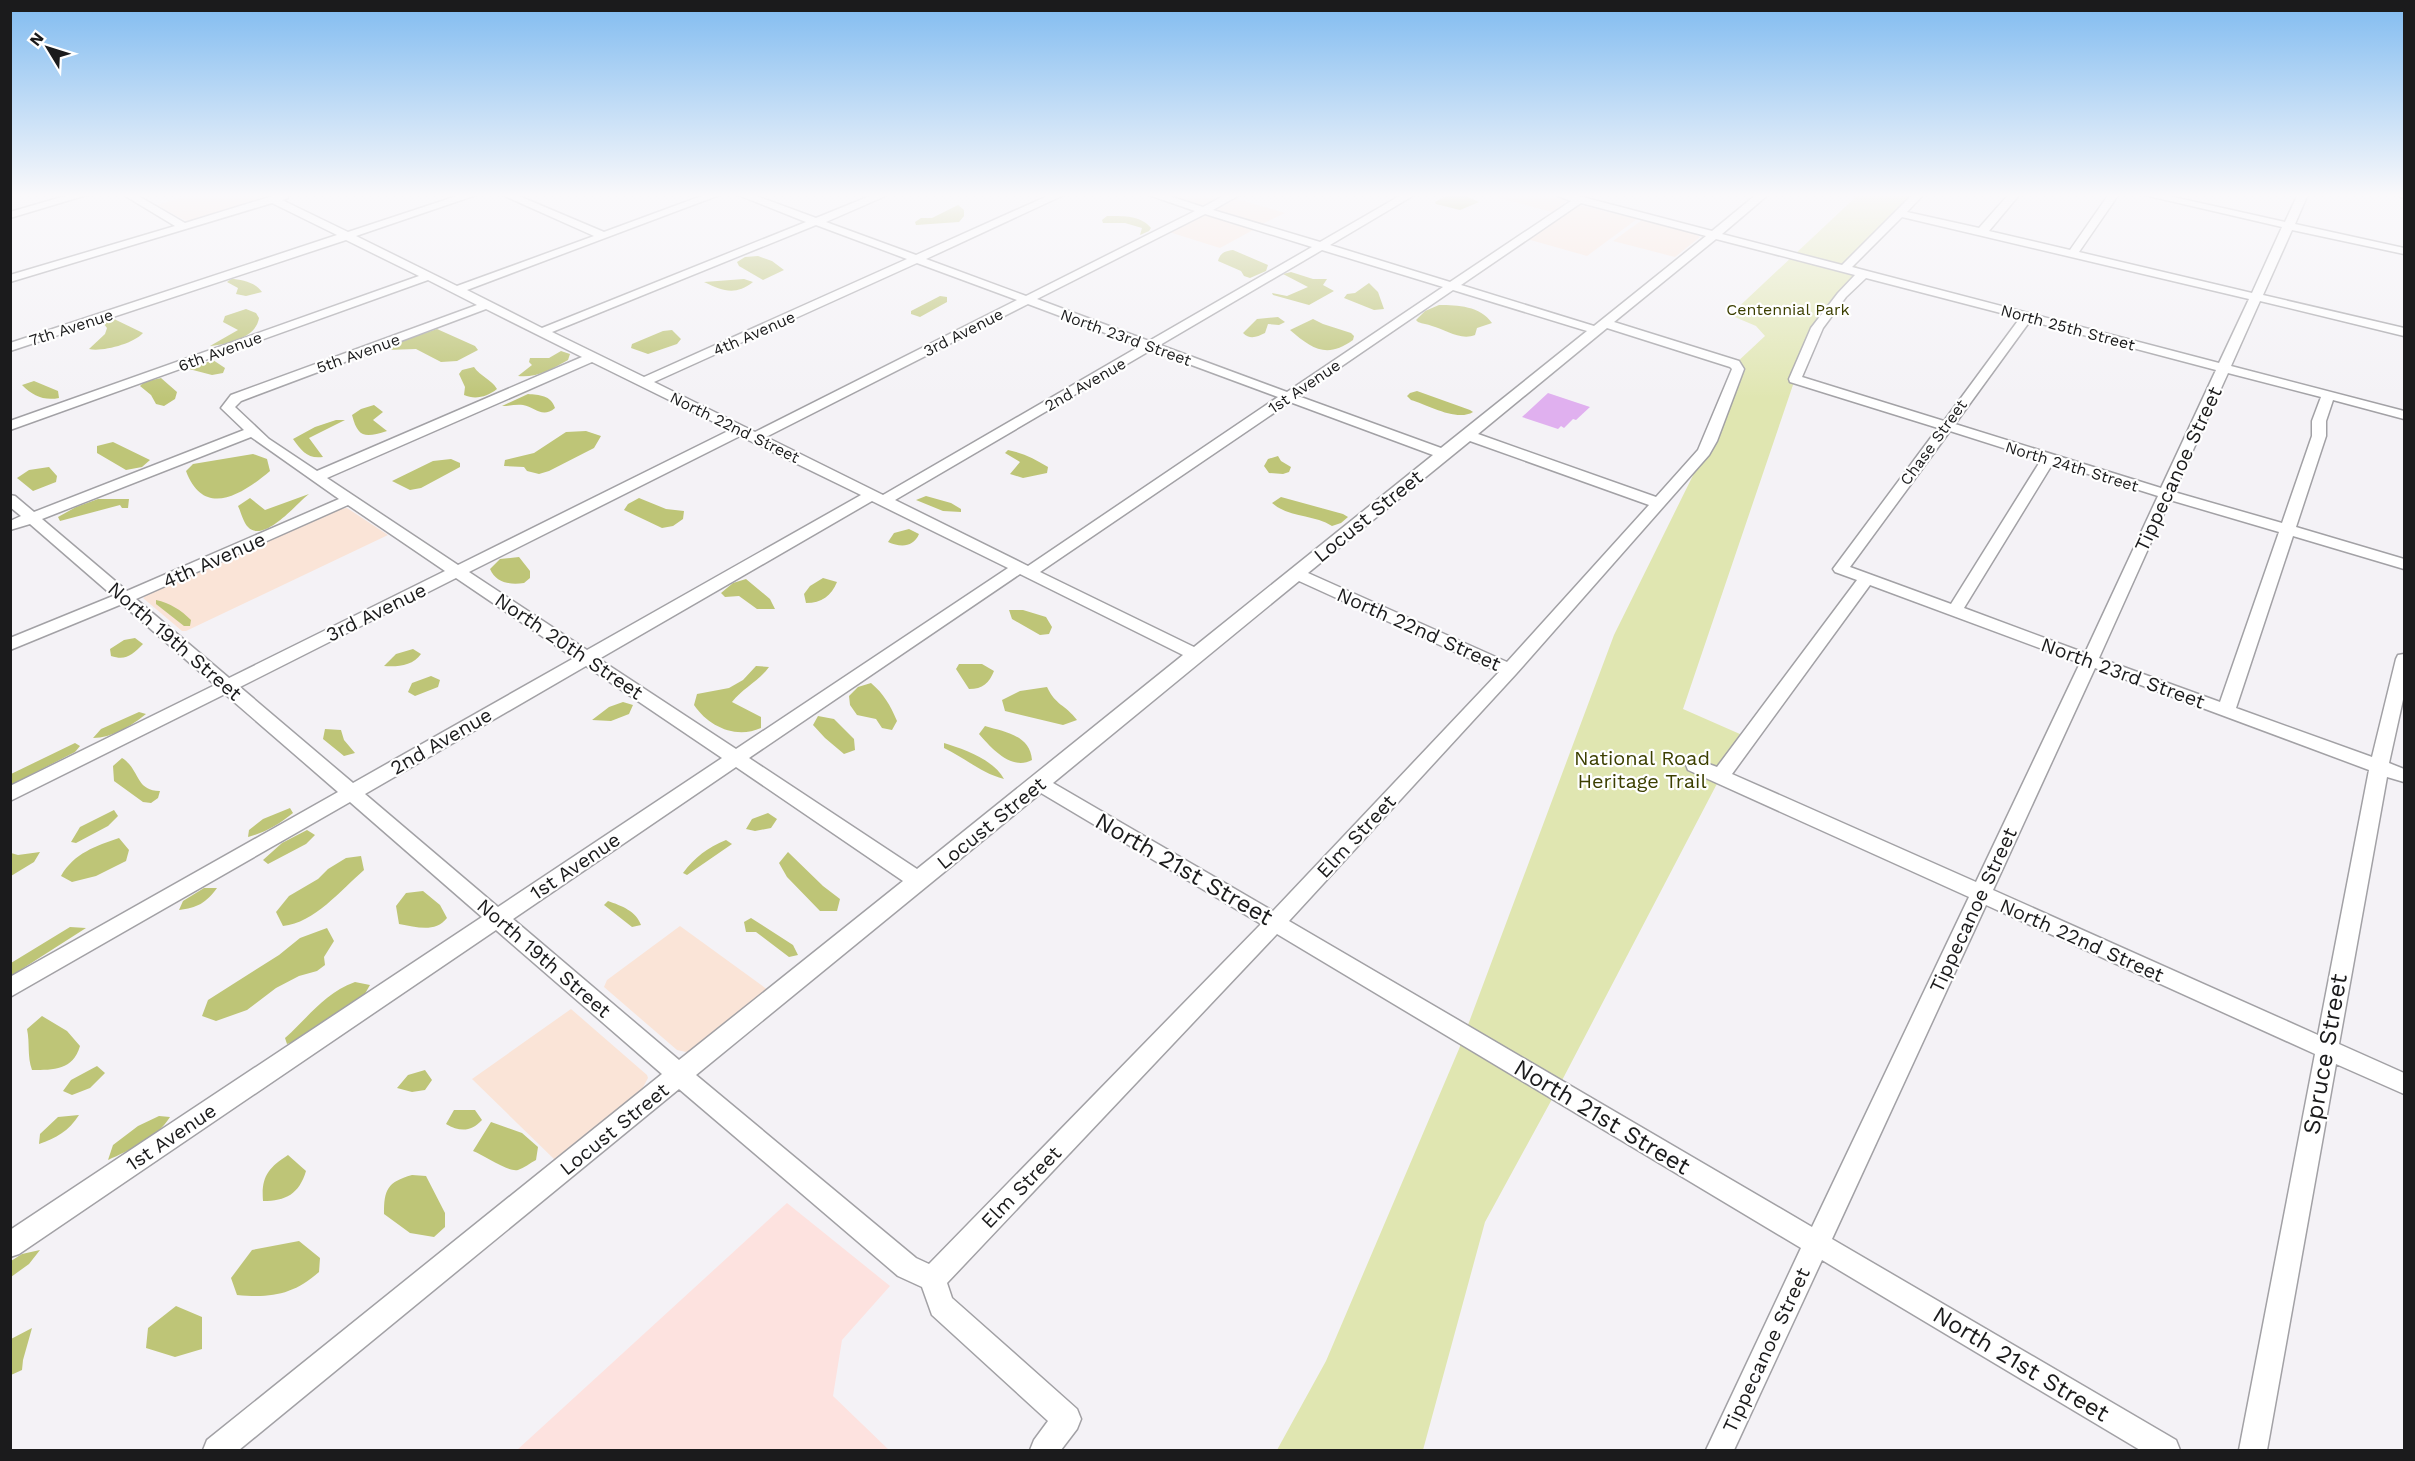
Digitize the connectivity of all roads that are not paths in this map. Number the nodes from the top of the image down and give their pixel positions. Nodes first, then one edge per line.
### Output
1 (66, 262) edge
2 (268, 262) edge
3 (401, 262) edge
4 (533, 262) edge
5 (716, 262) edge
6 (910, 262) edge
7 (926, 262) edge
8 (1101, 262) edge
9 (1293, 262) edge
10 (1374, 262) edge
11 (1486, 262) edge
12 (1680, 262) edge
13 (1819, 262) edge
14 (1851, 262) edge
15 (2112, 262) edge
16 (2273, 262) edge
17 (1844, 269) junction
18 (1863, 274) junction
19 (429, 276) junction
20 (10, 279) edge
21 (1451, 286) junction
22 (458, 290) junction
23 (2258, 297) junction
24 (1027, 300) junction
25 (487, 305) junction
26 (2028, 316) junction
27 (1600, 326) junction
28 (542, 332) junction
29 (2404, 332) edge
30 (1150, 346) junction
31 (10, 347) edge
32 (593, 357) junction
33 (2224, 369) junction
34 (644, 382) junction
35 (2328, 395) junction
36 (1288, 397) junction
37 (230, 402) joint
38 (2404, 415) edge
39 (10, 426) edge
40 (1944, 426) junction
41 (251, 432) junction
42 (748, 434) junction
43 (1467, 435) junction
44 (1443, 454) junction
45 (2049, 458) junction
46 (316, 477) junction
47 (2166, 494) junction
48 (878, 498) junction
49 (10, 499) edge
50 (350, 499) junction
51 (1657, 503) junction
52 (32, 518) junction
53 (10, 526) edge
54 (2286, 529) junction
55 (2404, 564) edge
56 (1841, 569) joint
57 (1024, 570) junction
58 (458, 572) junction
59 (1296, 574) junction
60 (1867, 578) junction
61 (124, 597) junction
62 (1954, 611) junction
63 (10, 645) edge
64 (1196, 655) junction
65 (587, 658) junction
66 (2404, 659) edge
67 (2089, 662) junction
68 (1510, 670) junction
69 (228, 686) junction
70 (2226, 711) junction
71 (737, 758) junction
72 (1695, 765) dead end
73 (2379, 767) junction
74 (1721, 776) junction
75 (2404, 776) edge
76 (1039, 783) junction
77 (352, 793) junction
78 (10, 794) edge
79 (920, 880) junction
80 (1980, 895) junction
81 (498, 918) junction
82 (1275, 923) junction
83 (10, 988) edge
84 (2326, 1048) junction
85 (681, 1075) junction
86 (2404, 1084) edge
87 (1816, 1244) junction
88 (10, 1245) edge
89 (933, 1279) junction
90 (217, 1450) edge
91 (1044, 1450) edge
92 (1720, 1450) edge
93 (2166, 1450) edge
94 (2253, 1450) edge

1 - 20 street
2 - 31 street, 7th Avenue
3 - 19 street, North 22nd Street
4 - 22 street
5 - 28 street
6 - 34 street, 4th Avenue
7 - 24 street, North 23rd Street
8 - 24 street, 3rd Avenue
9 - 30 street, 2nd Avenue
10 - 21 street
11 - 21 street, 1st Avenue
12 - 27 street, Locust Street
13 - 17 street, North 25th Street
14 - 17 street
15 - 23 street
16 - 23 street, Tippecanoe Street
17 - 18 street, North 25th Street
18 - 26 street, North 25th Street
18 - 40 street, North 24th Street
19 - 22 street, North 22nd Street
19 - 39 street, 6th Avenue
21 - 27 street
21 - 36 street, 1st Avenue
22 - 25 street, North 22nd Street
23 - 29 street
23 - 33 street, Tippecanoe Street
24 - 30 street, North 23rd Street
24 - 42 street, 3rd Avenue
25 - 28 street, North 22nd Street
25 - 37 street, 5th Avenue
26 - 33 street, North 25th Street
26 - 40 street, Chase Street
27 - 43 street, Locust Street
27 - 51 street, Elm Street
28 - 32 street, North 22nd Street
30 - 36 street, North 23rd Street
30 - 48 street, 2nd Avenue
32 - 34 street, North 22nd Street
32 - 46 street
33 - 35 street, North 25th Street
33 - 47 street, Tippecanoe Street
34 - 42 street, North 22nd Street
35 - 38 street, North 25th Street
35 - 54 street
36 - 44 street, North 23rd Street
36 - 57 street, 1st Avenue
37 - 41 street, North 20th Street
40 - 45 street, North 24th Street
40 - 56 street, Chase Street
41 - 46 street, North 20th Street
41 - 52 street
42 - 48 street, North 22nd Street
42 - 58 street, 3rd Avenue
43 - 44 street, Locust Street
43 - 51 street
44 - 59 street, Locust Street
45 - 47 street, North 24th Street
45 - 62 street
46 - 50 street, North 20th Street
47 - 54 street, North 24th Street
47 - 67 street, Tippecanoe Street
48 - 57 street, North 22nd Street
48 - 65 street, 2nd Avenue
49 - 52 street, North 19th Street
50 - 58 street, North 20th Street
50 - 61 street, 4th Avenue
51 - 68 street, Elm Street
52 - 53 street
52 - 61 street, North 19th Street
54 - 55 street, North 24th Street
54 - 70 street
56 - 60 street, North 23rd Street
57 - 64 street, North 22nd Street
57 - 71 street, 1st Avenue
58 - 65 street, North 20th Street
58 - 69 street, 3rd Avenue
59 - 64 street, Locust Street
59 - 68 street, North 22nd Street
60 - 62 street, North 23rd Street
60 - 74 street
61 - 63 street, 4th Avenue
61 - 69 street, North 19th Street
62 - 67 street, North 23rd Street
64 - 76 street, Locust Street
65 - 71 street, North 20th Street
65 - 77 street, 2nd Avenue
66 - 73 street, Spruce Street
67 - 70 street, North 23rd Street
67 - 80 street, Tippecanoe Street
68 - 82 street, Elm Street
69 - 77 street, North 19th Street
69 - 78 street, 3rd Avenue
70 - 73 street, North 23rd Street
71 - 79 street, North 20th Street
71 - 81 street, 1st Avenue
72 - 74 street, North 22nd Street
73 - 75 street, North 23rd Street
73 - 84 street, Spruce Street
74 - 80 street, North 22nd Street
76 - 79 street, Locust Street
76 - 82 street, North 21st Street
77 - 81 street, North 19th Street
77 - 83 street, 2nd Avenue
79 - 85 street, Locust Street
80 - 84 street, North 22nd Street
80 - 87 street, Tippecanoe Street
81 - 85 street, North 19th Street
81 - 88 street, 1st Avenue
82 - 87 street, North 21st Street
82 - 89 street, Elm Street
84 - 86 street, North 22nd Street
84 - 94 street, Spruce Street
85 - 89 street, North 19th Street
85 - 90 street, Locust Street
87 - 92 street, Tippecanoe Street
87 - 93 street, North 21st Street
89 - 91 street

